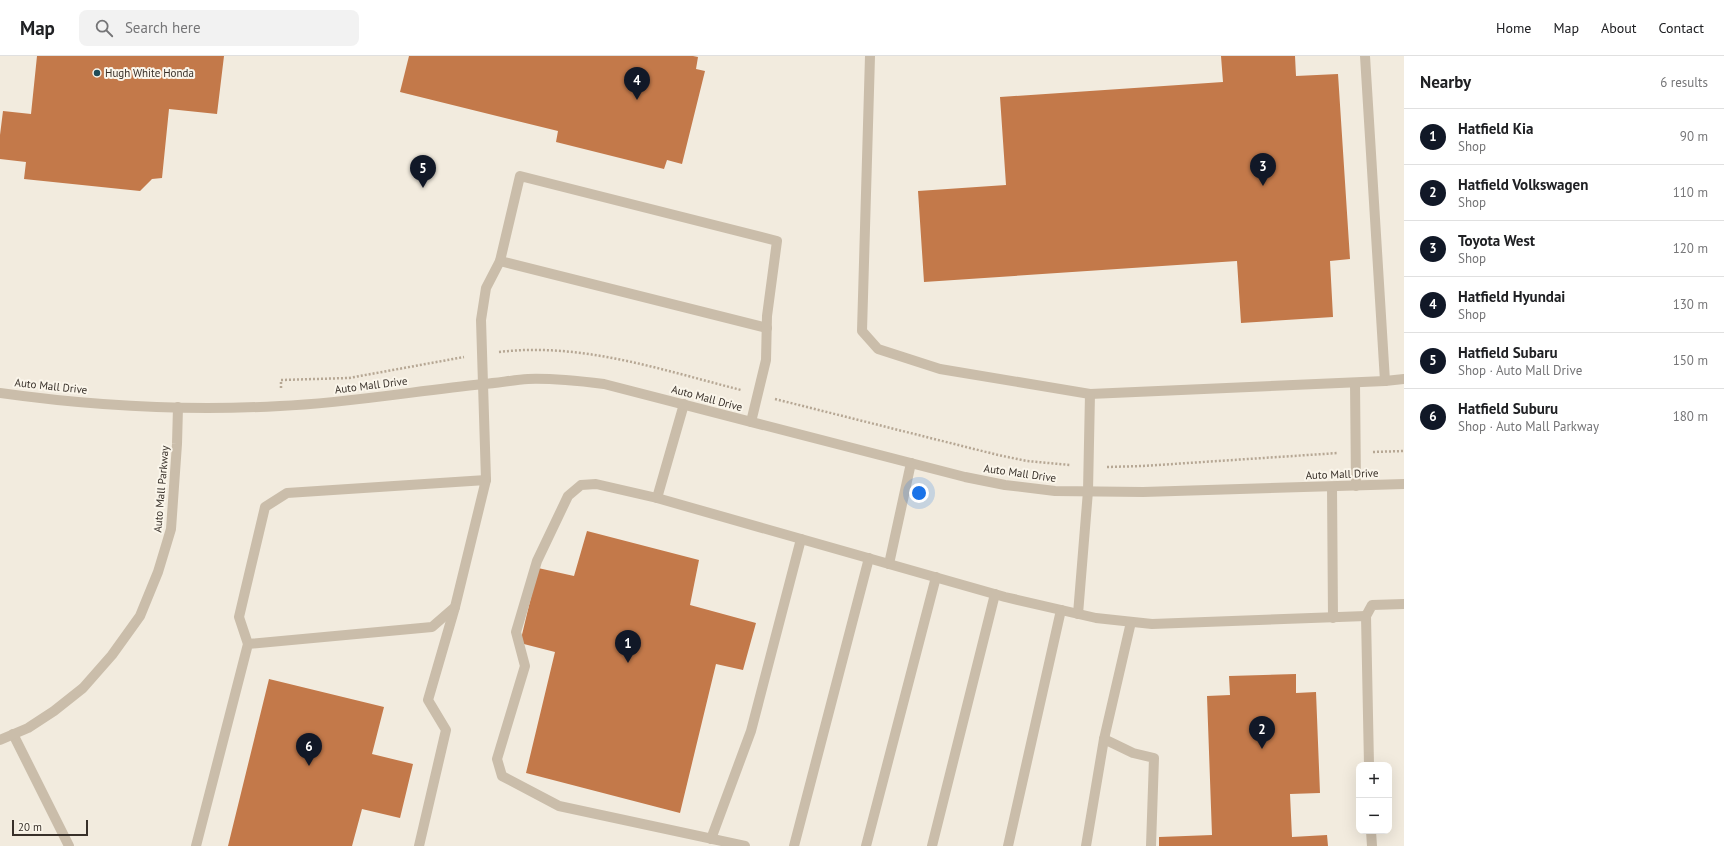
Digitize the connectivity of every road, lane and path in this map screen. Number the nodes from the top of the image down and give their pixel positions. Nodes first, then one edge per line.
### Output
1 (870, 56) edge
2 (1365, 56) edge
3 (500, 261) junction
4 (767, 328) junction
5 (482, 355) junction
6 (1404, 379) edge
7 (1385, 381) junction
8 (1355, 383) junction
9 (483, 384) junction
10 (0, 393) edge
11 (757, 394) junction
12 (1090, 394) junction
13 (684, 404) junction
14 (280, 406) junction
15 (178, 408) junction
16 (750, 422) junction
17 (1404, 451) edge
18 (1356, 452) junction
19 (911, 463) junction
20 (1089, 466) junction
21 (486, 480) junction
22 (1404, 484) edge
23 (1356, 486) junction
24 (1332, 487) junction
25 (1088, 491) junction
26 (657, 498) junction
27 (801, 539) junction
28 (869, 558) junction
29 (889, 564) junction
30 (936, 577) junction
31 (995, 594) junction
32 (1404, 604) edge
33 (455, 607) junction
34 (1061, 610) junction
35 (1078, 614) junction
36 (1366, 616) junction
37 (1333, 618) junction
38 (1131, 622) junction
39 (248, 644) junction
40 (13, 734) junction
41 (0, 740) edge
42 (1104, 740) junction
43 (1370, 762) edge
44 (1371, 834) edge
45 (711, 839) junction
46 (69, 846) edge
47 (196, 846) edge
48 (419, 846) edge
49 (745, 846) edge
50 (794, 846) edge
51 (866, 846) edge
52 (932, 846) edge
53 (1008, 846) edge
54 (1086, 846) edge
55 (1151, 846) edge
56 (1372, 846) edge

1 - 12 street
2 - 7 street
3 - 4 street
3 - 4 street
3 - 5 street
4 - 11 street
5 - 9 street
5 - 11 path
5 - 14 path
6 - 7 street
7 - 8 street
8 - 12 street
8 - 18 street
9 - 13 street, Auto Mall Drive
9 - 14 street, Auto Mall Drive
9 - 21 street
10 - 15 street, Auto Mall Drive
11 - 16 street
11 - 20 path
12 - 20 street
13 - 16 street, Auto Mall Drive
13 - 26 street
14 - 15 street, Auto Mall Drive
15 - 40 street, Auto Mall Parkway
16 - 19 street, Auto Mall Drive
17 - 18 path
18 - 20 path
18 - 23 street
19 - 25 street, Auto Mall Drive
19 - 29 street
20 - 25 street
21 - 33 street
21 - 39 street
22 - 23 street, Auto Mall Drive
23 - 24 street, Auto Mall Drive
24 - 25 street, Auto Mall Drive
24 - 37 street
25 - 35 street
26 - 27 street
26 - 45 street
27 - 28 street
27 - 45 street
28 - 29 street
28 - 50 street
29 - 30 street
30 - 31 street
30 - 51 street
31 - 34 street
31 - 52 street
32 - 36 street
33 - 39 street
33 - 48 street
34 - 35 street
34 - 53 street
35 - 38 street
36 - 37 street
36 - 43 street
37 - 38 street
38 - 42 street
39 - 47 street
40 - 41 street, Auto Mall Parkway
40 - 46 street
42 - 54 street
42 - 55 street
44 - 56 street
45 - 49 street

